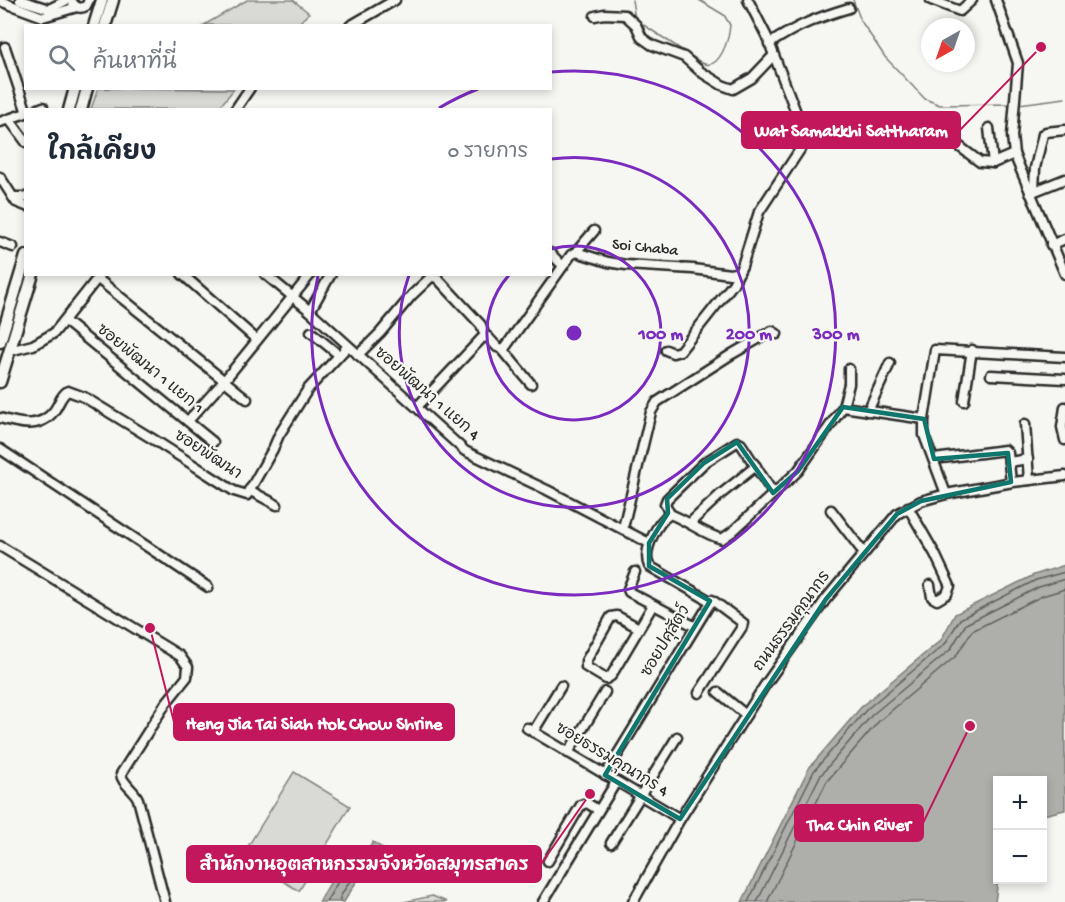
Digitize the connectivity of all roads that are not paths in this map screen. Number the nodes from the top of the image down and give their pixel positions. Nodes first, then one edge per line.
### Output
1 (20, 0) edge
2 (67, 0) edge
3 (89, 0) edge
4 (102, 0) edge
5 (113, 0) edge
6 (395, 0) edge
7 (748, 0) edge
8 (931, 0) edge
9 (972, 0) edge
10 (996, 0) edge
11 (0, 1) edge
12 (76, 5) edge
13 (849, 8) dead end
14 (98, 14) junction
15 (595, 16) dead end
16 (95, 24) edge
17 (106, 24) edge
18 (353, 24) edge
19 (769, 44) junction
20 (5, 47) dead end
21 (773, 56) junction
22 (74, 90) edge
23 (86, 90) edge
24 (249, 90) edge
25 (25, 108) edge
26 (70, 108) edge
27 (82, 108) edge
28 (237, 108) edge
29 (24, 112) edge
30 (4, 120) edge
31 (931, 124) dead end
32 (989, 128) dead end
33 (1065, 130) edge
34 (24, 140) edge
35 (1014, 154) junction
36 (993, 163) junction
37 (0, 177) edge
38 (1065, 179) edge
39 (1032, 192) junction
40 (13, 197) junction
41 (24, 197) edge
42 (24, 205) edge
43 (594, 231) dead end
44 (1065, 239) edge
45 (0, 242) edge
46 (1051, 244) junction
47 (12, 247) dead end
48 (576, 252) junction
49 (552, 255) edge
50 (24, 263) edge
51 (563, 266) junction
52 (738, 273) junction
53 (1065, 274) edge
54 (32, 276) edge
55 (184, 276) edge
56 (267, 276) edge
57 (309, 276) edge
58 (330, 276) edge
59 (99, 277) edge
60 (293, 297) junction
61 (310, 311) junction
62 (65, 321) junction
63 (311, 332) dead end
64 (777, 334) dead end
65 (485, 336) junction
66 (257, 340) junction
67 (0, 342) edge
68 (348, 346) junction
69 (502, 350) junction
70 (666, 350) dead end
71 (972, 350) junction
72 (9, 351) junction
73 (339, 355) junction
74 (358, 355) junction
75 (1065, 357) edge
76 (890, 363) dead end
77 (849, 369) dead end
78 (991, 375) dead end
79 (1065, 379) edge
80 (224, 381) junction
81 (0, 382) edge
82 (531, 384) dead end
83 (247, 399) dead end
84 (964, 401) dead end
85 (417, 407) junction
86 (843, 407) junction
87 (1065, 407) edge
88 (868, 411) junction
89 (0, 418) edge
90 (924, 419) junction
91 (188, 422) junction
92 (1025, 424) dead end
93 (1065, 440) edge
94 (213, 442) dead end
95 (0, 449) edge
96 (934, 459) junction
97 (1028, 459) junction
98 (1009, 462) junction
99 (756, 466) junction
100 (1065, 476) edge
101 (1029, 480) junction
102 (1011, 482) junction
103 (249, 490) junction
104 (773, 493) junction
105 (946, 495) junction
106 (278, 505) dead end
107 (908, 507) junction
108 (831, 510) dead end
109 (670, 514) junction
110 (690, 523) junction
111 (623, 528) junction
112 (649, 543) junction
113 (0, 546) edge
114 (864, 553) junction
115 (635, 572) dead end
116 (930, 585) dead end
117 (208, 587) dead end
118 (710, 601) junction
119 (652, 605) junction
120 (694, 626) junction
121 (639, 628) junction
122 (561, 686) dead end
123 (605, 692) dead end
124 (718, 692) dead end
125 (699, 693) dead end
126 (746, 715) junction
127 (676, 737) dead end
128 (568, 753) junction
129 (605, 775) junction
130 (616, 782) junction
131 (639, 796) junction
132 (598, 810) junction
133 (680, 819) junction
134 (611, 843) dead end
135 (548, 861) dead end
136 (165, 902) edge
137 (543, 902) edge
138 (633, 902) edge

1 - 2 street
3 - 12 street
4 - 14 main road
5 - 17 main road
6 - 18 street
7 - 19 street
8 - 9 street
10 - 35 street
11 - 12 street
12 - 14 street
13 - 19 street
14 - 16 main road
15 - 21 street
19 - 21 street
20 - 25 street
21 - 52 street
22 - 26 main road
23 - 27 main road
24 - 28 street
29 - 30 street
30 - 34 street
31 - 36 street
32 - 36 street
33 - 39 street
35 - 36 street
35 - 39 street
37 - 40 street
38 - 39 street
39 - 46 street
40 - 41 street
40 - 42 street
43 - 48 street
44 - 46 street
45 - 47 street
46 - 53 street
48 - 51 street
48 - 52 street, Soi Chaba
49 - 51 street
50 - 67 main road
51 - 69 street
52 - 70 street
54 - 72 main road
55 - 66 street
56 - 60 street, ซอยพัฒนา 1 แยก 4
57 - 60 street
58 - 61 street
59 - 62 street
59 - 80 street
60 - 61 street, ซอยพัฒนา 1 แยก 4
60 - 66 street
61 - 68 street, ซอยพัฒนา 1 แยก 4
62 - 72 street
62 - 91 street, ซอยพัฒนา 1 แยก 1
63 - 73 street
64 - 111 street
65 - 69 street
65 - 74 street
65 - 85 street
66 - 80 street
68 - 73 street, ซอยพัฒนา
68 - 74 street, ซอยพัฒนา 1 แยก 4
69 - 82 street
71 - 75 street
71 - 84 street
71 - 90 street
72 - 81 main road
73 - 103 street, ซอยพัฒนา
74 - 85 street, ซอยพัฒนา 1 แยก 4
76 - 88 street
77 - 86 street
78 - 79 street
80 - 83 street
80 - 91 street
85 - 111 street, ซอยพัฒนา 1 แยก 4
86 - 88 street
86 - 104 street
87 - 93 street
88 - 90 street
89 - 103 street, ซอยพัฒนา
90 - 96 street
91 - 94 street, ซอยพัฒนา 1 แยก 1
92 - 97 street
95 - 117 street
96 - 98 street
96 - 105 street
97 - 98 street
97 - 101 street
98 - 102 street
99 - 104 street
99 - 109 street
99 - 110 street
100 - 101 street, ถนนธรรมคุณากร
101 - 102 street, ถนนธรรมคุณากร
102 - 105 street, ถนนธรรมคุณากร
103 - 106 street
104 - 110 street
105 - 107 street, ถนนธรรมคุณากร
107 - 114 street, ถนนธรรมคุณากร
107 - 116 street
108 - 114 street
109 - 110 street
109 - 112 street
111 - 112 street, ซอยพัฒนา 1 แยก 4
112 - 118 street
113 - 136 street
114 - 126 street, ถนนธรรมคุณากร
115 - 119 street
118 - 120 street, ซอยปศุสัตว์
118 - 125 street, ซอยปศุสัตว์
119 - 120 street
119 - 121 street
120 - 129 street, ซอยปศุสัตว์
121 - 121 street
122 - 128 street, ซอยธรรมคุณากร 4
123 - 128 street
124 - 126 street
126 - 133 street, ถนนธรรมคุณากร
127 - 131 street
128 - 129 street, ซอยธรรมคุณากร 4
129 - 130 street, ซอยธรรมคุณากร 4
130 - 131 street, ซอยธรรมคุณากร 4
130 - 132 street
131 - 133 street, ซอยธรรมคุณากร 4
131 - 134 street
132 - 135 street
132 - 137 street
133 - 138 street, ถนนธรรมคุณากร

